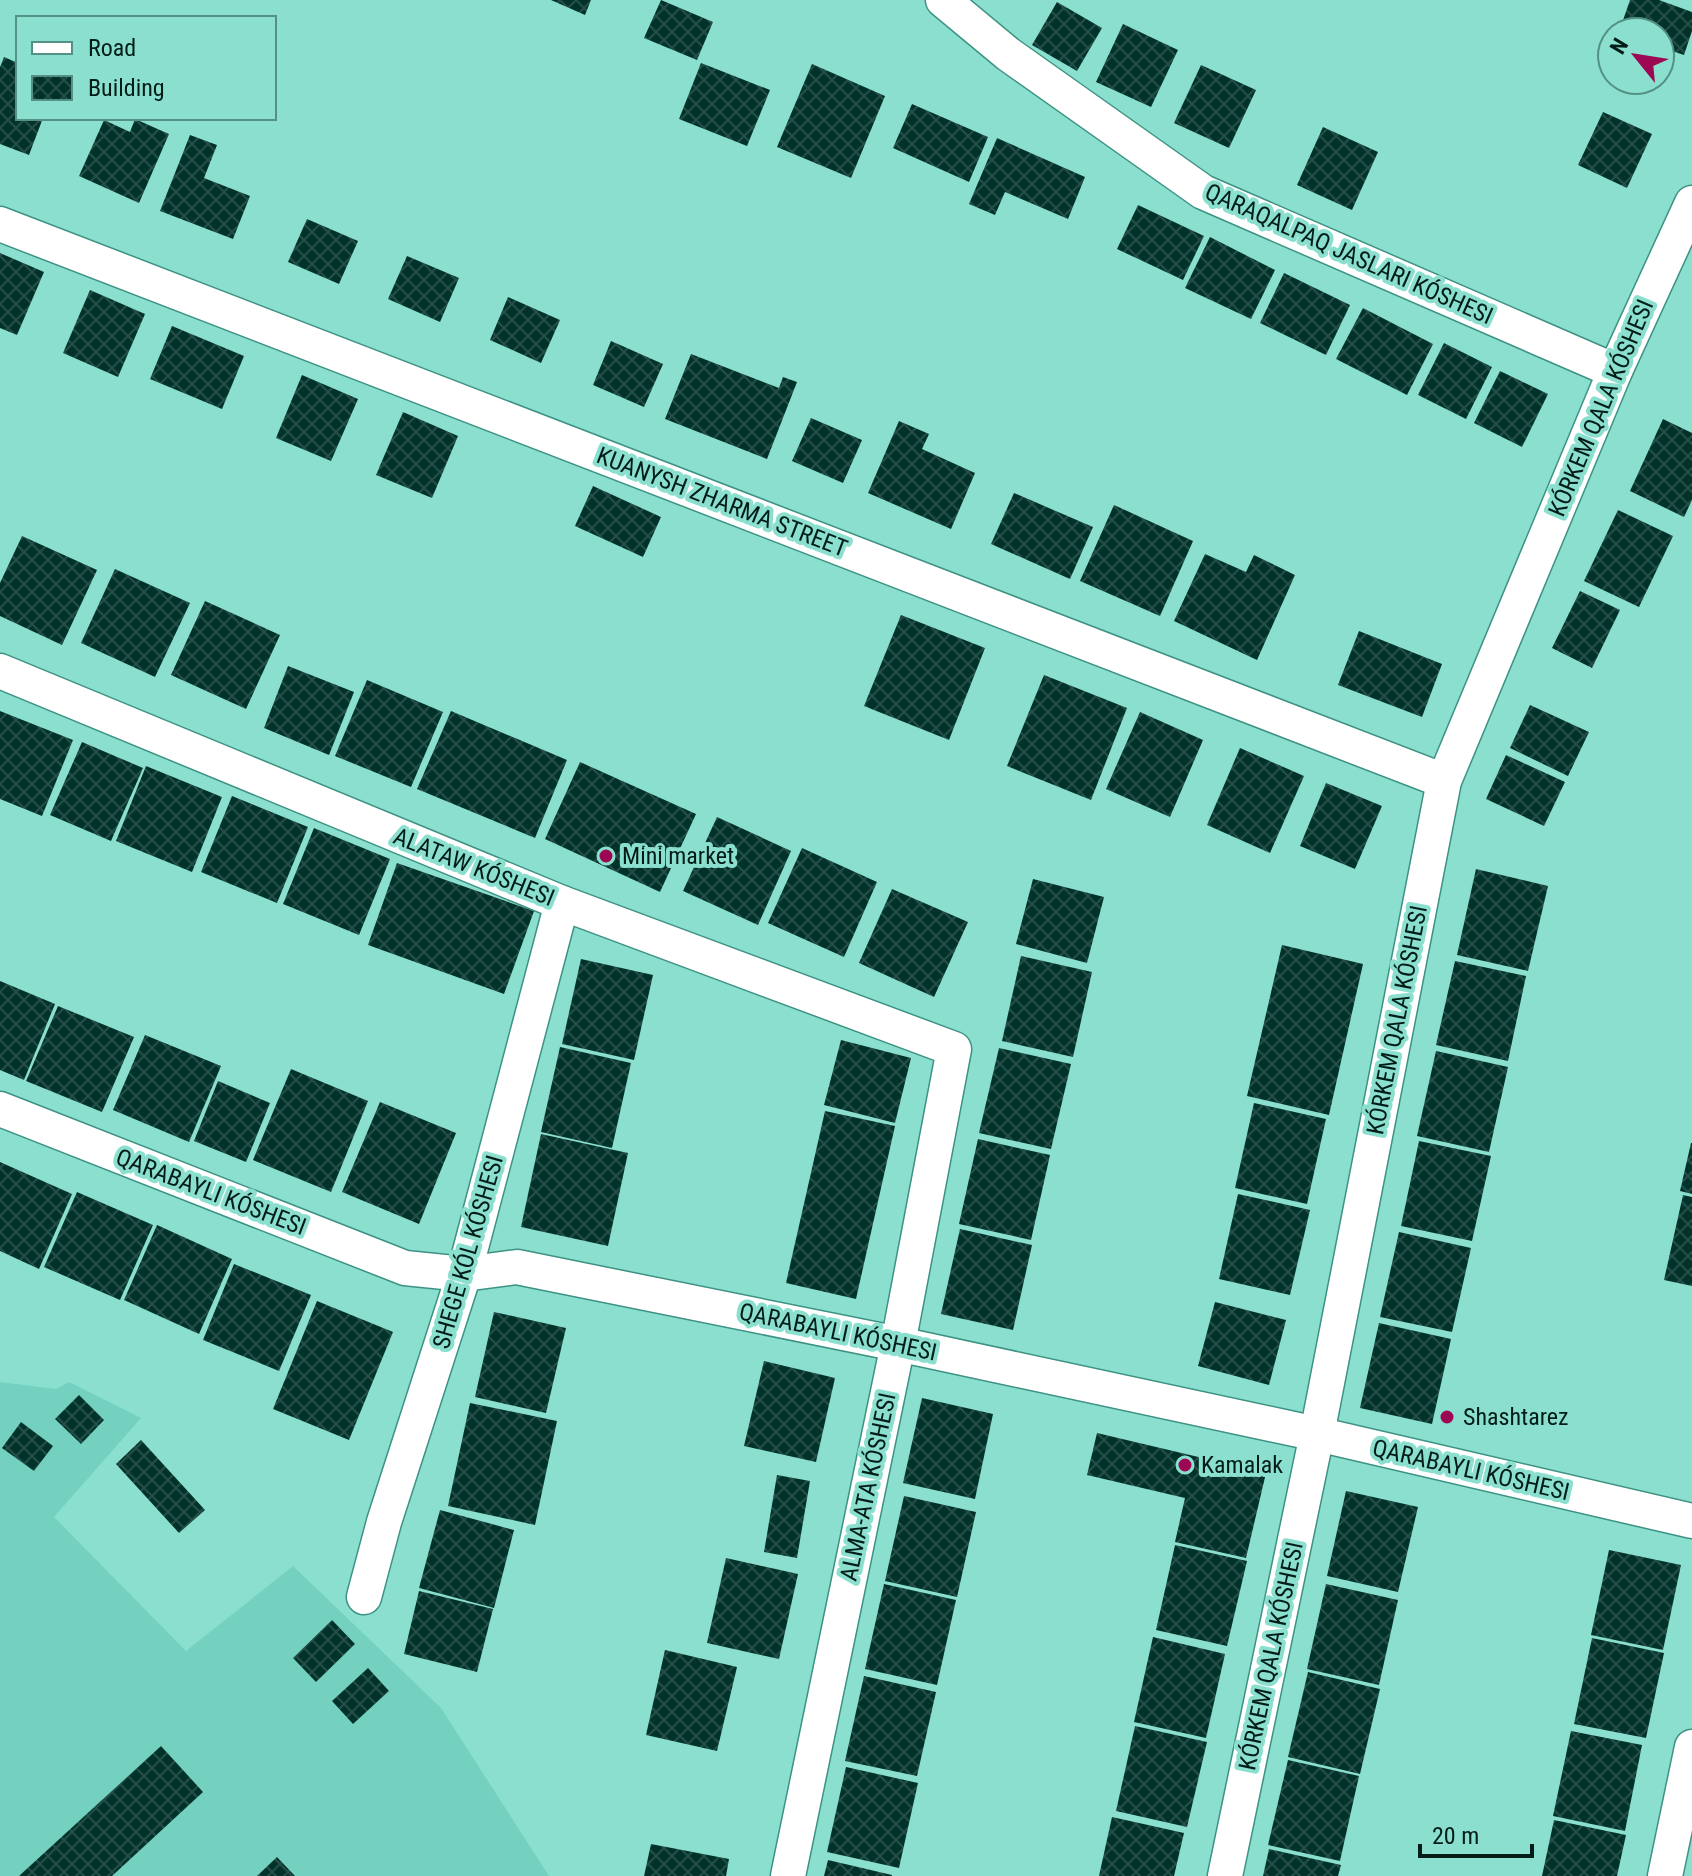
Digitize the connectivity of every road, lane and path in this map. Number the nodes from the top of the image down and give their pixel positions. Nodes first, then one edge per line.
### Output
1 (943, 0) edge
2 (1692, 203) edge
3 (0, 224) edge
4 (1615, 371) junction
5 (0, 671) edge
6 (1444, 781) junction
7 (562, 903) junction
8 (954, 1049) joint
9 (0, 1109) edge
10 (464, 1274) junction
11 (898, 1344) junction
12 (1317, 1434) junction
13 (1692, 1521) edge
14 (364, 1597) dead end
15 (1692, 1747) edge
16 (788, 1876) edge
17 (1225, 1876) edge
18 (1665, 1876) edge

1 - 4 street
2 - 4 street, KÓRKEM QALA KÓSHESI
3 - 6 street, KUANYSH ZHARMA STREET
4 - 6 street, KÓRKEM QALA KÓSHESI
5 - 7 street, ALATAW KÓSHESI
6 - 12 street, KÓRKEM QALA KÓSHESI
7 - 8 street, ALATAW KÓSHESI
7 - 10 street, SHEGE KÓL KÓSHESI
8 - 11 street, ALMA-ATA KÓSHESI
9 - 10 street
10 - 11 street
10 - 14 street, SHEGE KÓL KÓSHESI
11 - 12 street
11 - 16 street, ALMA-ATA KÓSHESI
12 - 13 street
12 - 17 street, KÓRKEM QALA KÓSHESI
15 - 18 street

